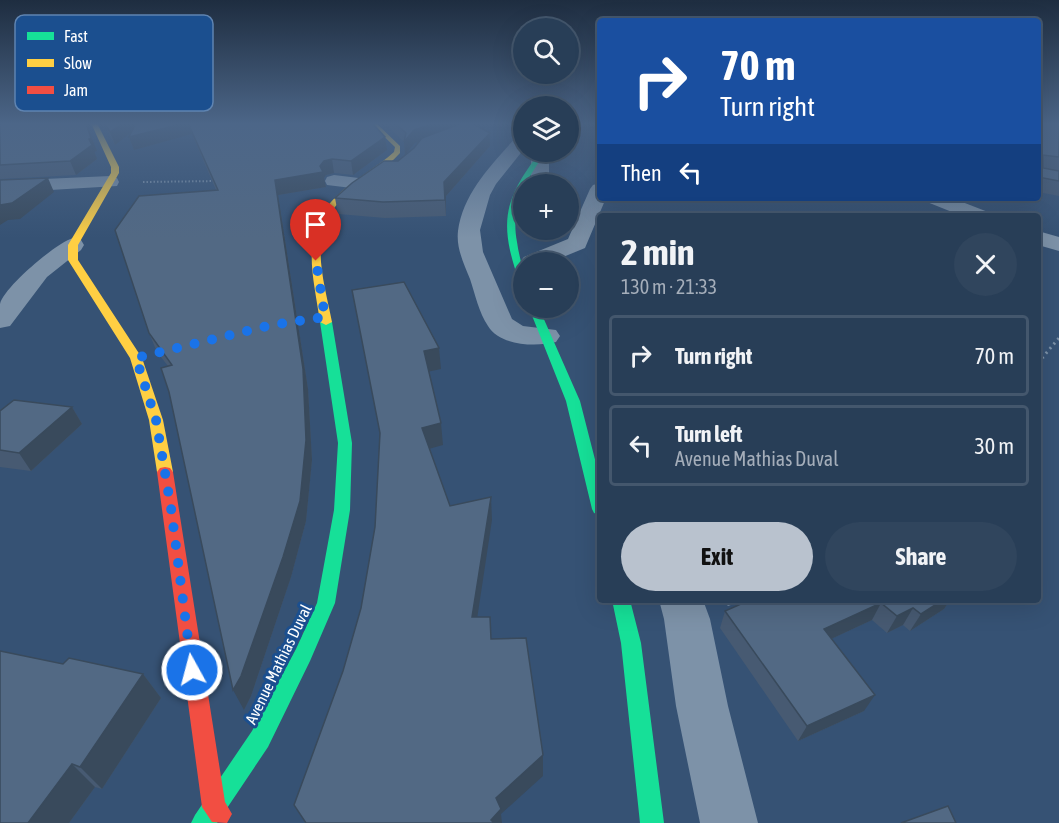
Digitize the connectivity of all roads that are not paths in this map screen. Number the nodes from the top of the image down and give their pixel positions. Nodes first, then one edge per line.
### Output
1 (112, 161) edge
2 (387, 161) edge
3 (504, 161) edge
4 (535, 162) edge
5 (334, 181) edge
6 (110, 182) junction
7 (360, 183) junction
8 (0, 187) edge
9 (597, 196) edge
10 (942, 201) edge
11 (973, 213) edge
12 (1041, 239) edge
13 (556, 240) edge
14 (1059, 244) edge
15 (73, 245) junction
16 (561, 250) junction
17 (517, 252) edge
18 (557, 252) edge
19 (595, 253) dead end
20 (538, 318) edge
21 (0, 320) edge
22 (546, 336) junction
23 (594, 457) edge
24 (597, 483) edge
25 (622, 603) edge
26 (682, 603) edge
27 (214, 807) junction
28 (203, 823) edge
29 (227, 823) edge
30 (652, 823) edge
31 (729, 823) edge

1 - 6 main road
2 - 7 main road, Avenue Mathias Duval
3 - 22 street
4 - 17 main road
5 - 7 street
6 - 8 street
6 - 15 main road
7 - 27 main road, Avenue Mathias Duval
9 - 16 street
10 - 11 street
12 - 14 street
13 - 16 street
15 - 21 street
15 - 27 main road
16 - 18 street
16 - 19 street
20 - 22 main road
22 - 23 main road
23 - 24 main road
25 - 30 main road
26 - 31 street
27 - 28 main road, Avenue Mathias Duval
27 - 29 main road

